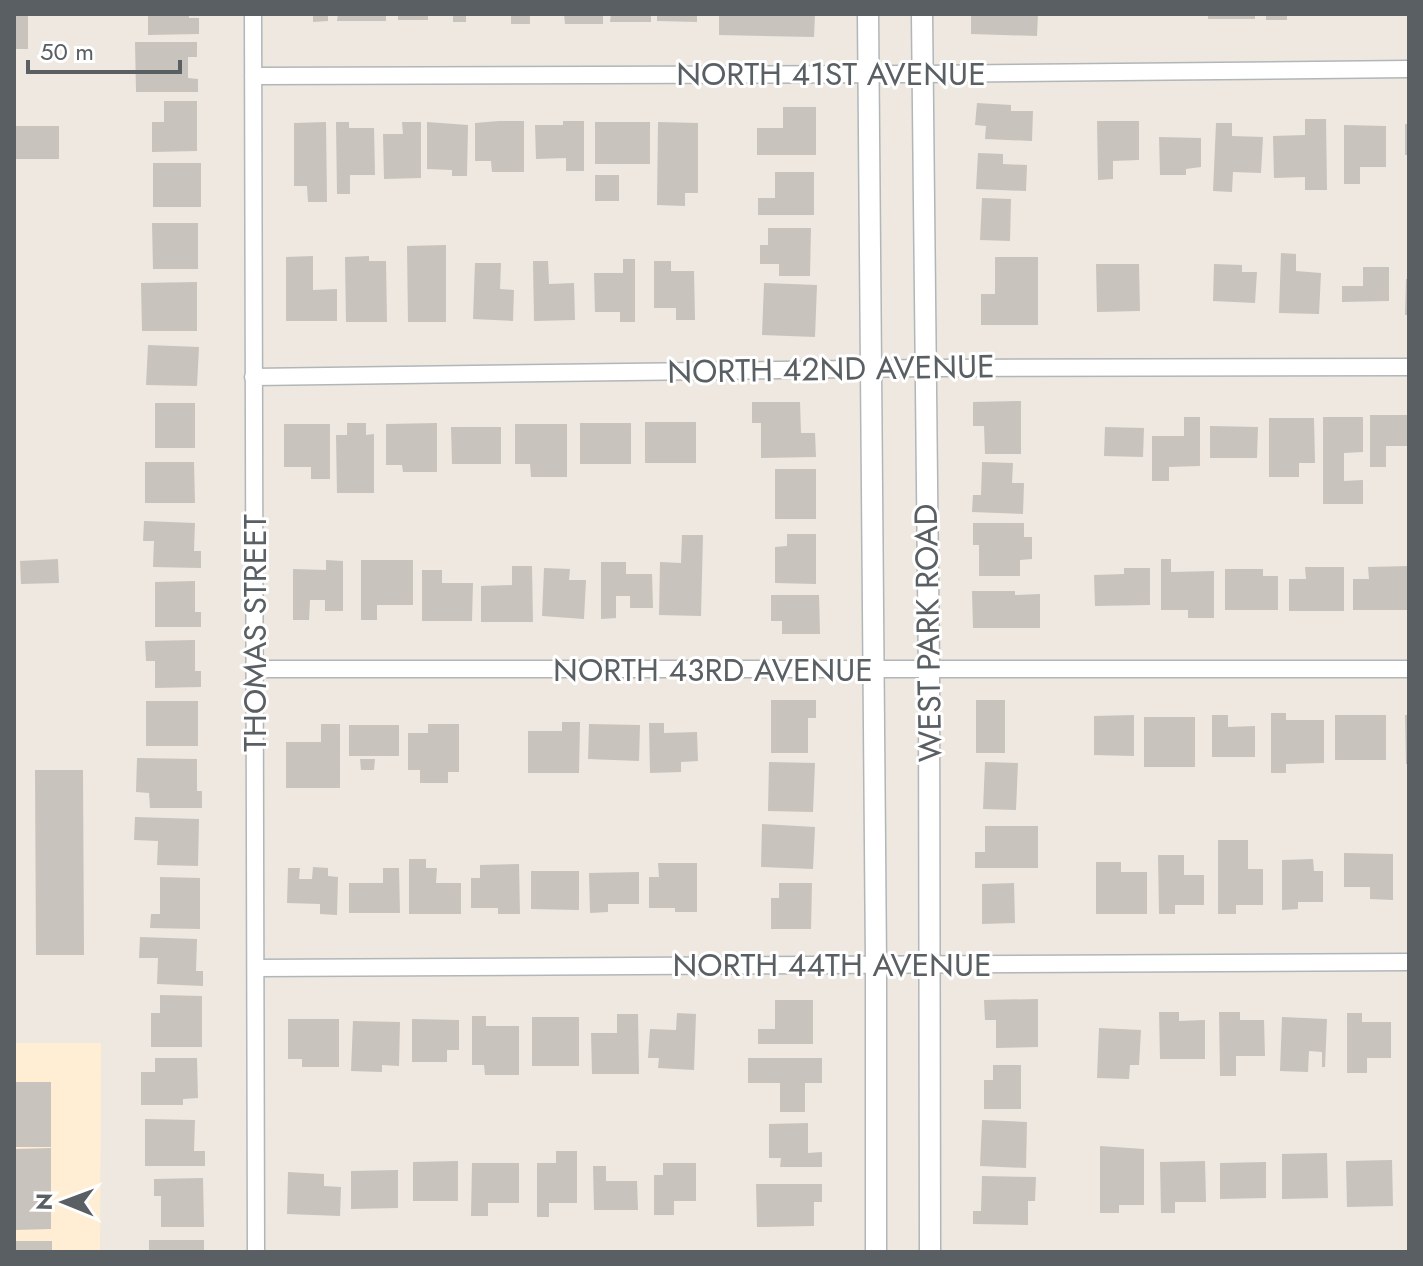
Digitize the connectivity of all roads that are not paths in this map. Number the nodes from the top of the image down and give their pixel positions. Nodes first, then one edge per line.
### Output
1 (253, 14) edge
2 (868, 14) edge
3 (922, 14) edge
4 (1409, 69) edge
5 (869, 74) junction
6 (922, 74) junction
7 (253, 76) junction
8 (1409, 367) edge
9 (872, 368) junction
10 (924, 368) junction
11 (253, 377) junction
12 (256, 669) junction
13 (1409, 669) edge
14 (873, 670) junction
15 (929, 670) junction
16 (1409, 962) edge
17 (876, 964) junction
18 (930, 964) junction
19 (256, 968) junction
20 (256, 1252) edge
21 (876, 1252) edge
22 (930, 1252) edge

1 - 7 street, THOMAS STREET
2 - 5 street, WEST PARK ROAD
3 - 6 street, WEST PARK ROAD
4 - 6 street, NORTH 41ST AVENUE
5 - 6 street, NORTH 41ST AVENUE
5 - 7 street, NORTH 41ST AVENUE
5 - 9 street, WEST PARK ROAD
6 - 10 street, WEST PARK ROAD
7 - 11 street, THOMAS STREET
8 - 10 street, NORTH 42ND AVENUE
9 - 10 street, NORTH 42ND AVENUE
9 - 11 street, NORTH 42ND AVENUE
9 - 14 street, WEST PARK ROAD
10 - 15 street, WEST PARK ROAD
11 - 12 street, THOMAS STREET
12 - 14 street, NORTH 43RD AVENUE
12 - 19 street, THOMAS STREET
13 - 15 street, NORTH 43RD AVENUE
14 - 15 street, NORTH 43RD AVENUE
14 - 17 street, WEST PARK ROAD
15 - 18 street, WEST PARK ROAD
16 - 18 street, NORTH 44TH AVENUE
17 - 18 street, NORTH 44TH AVENUE
17 - 19 street, NORTH 44TH AVENUE
17 - 21 street, WEST PARK ROAD
18 - 22 street, WEST PARK ROAD
19 - 20 street, THOMAS STREET

